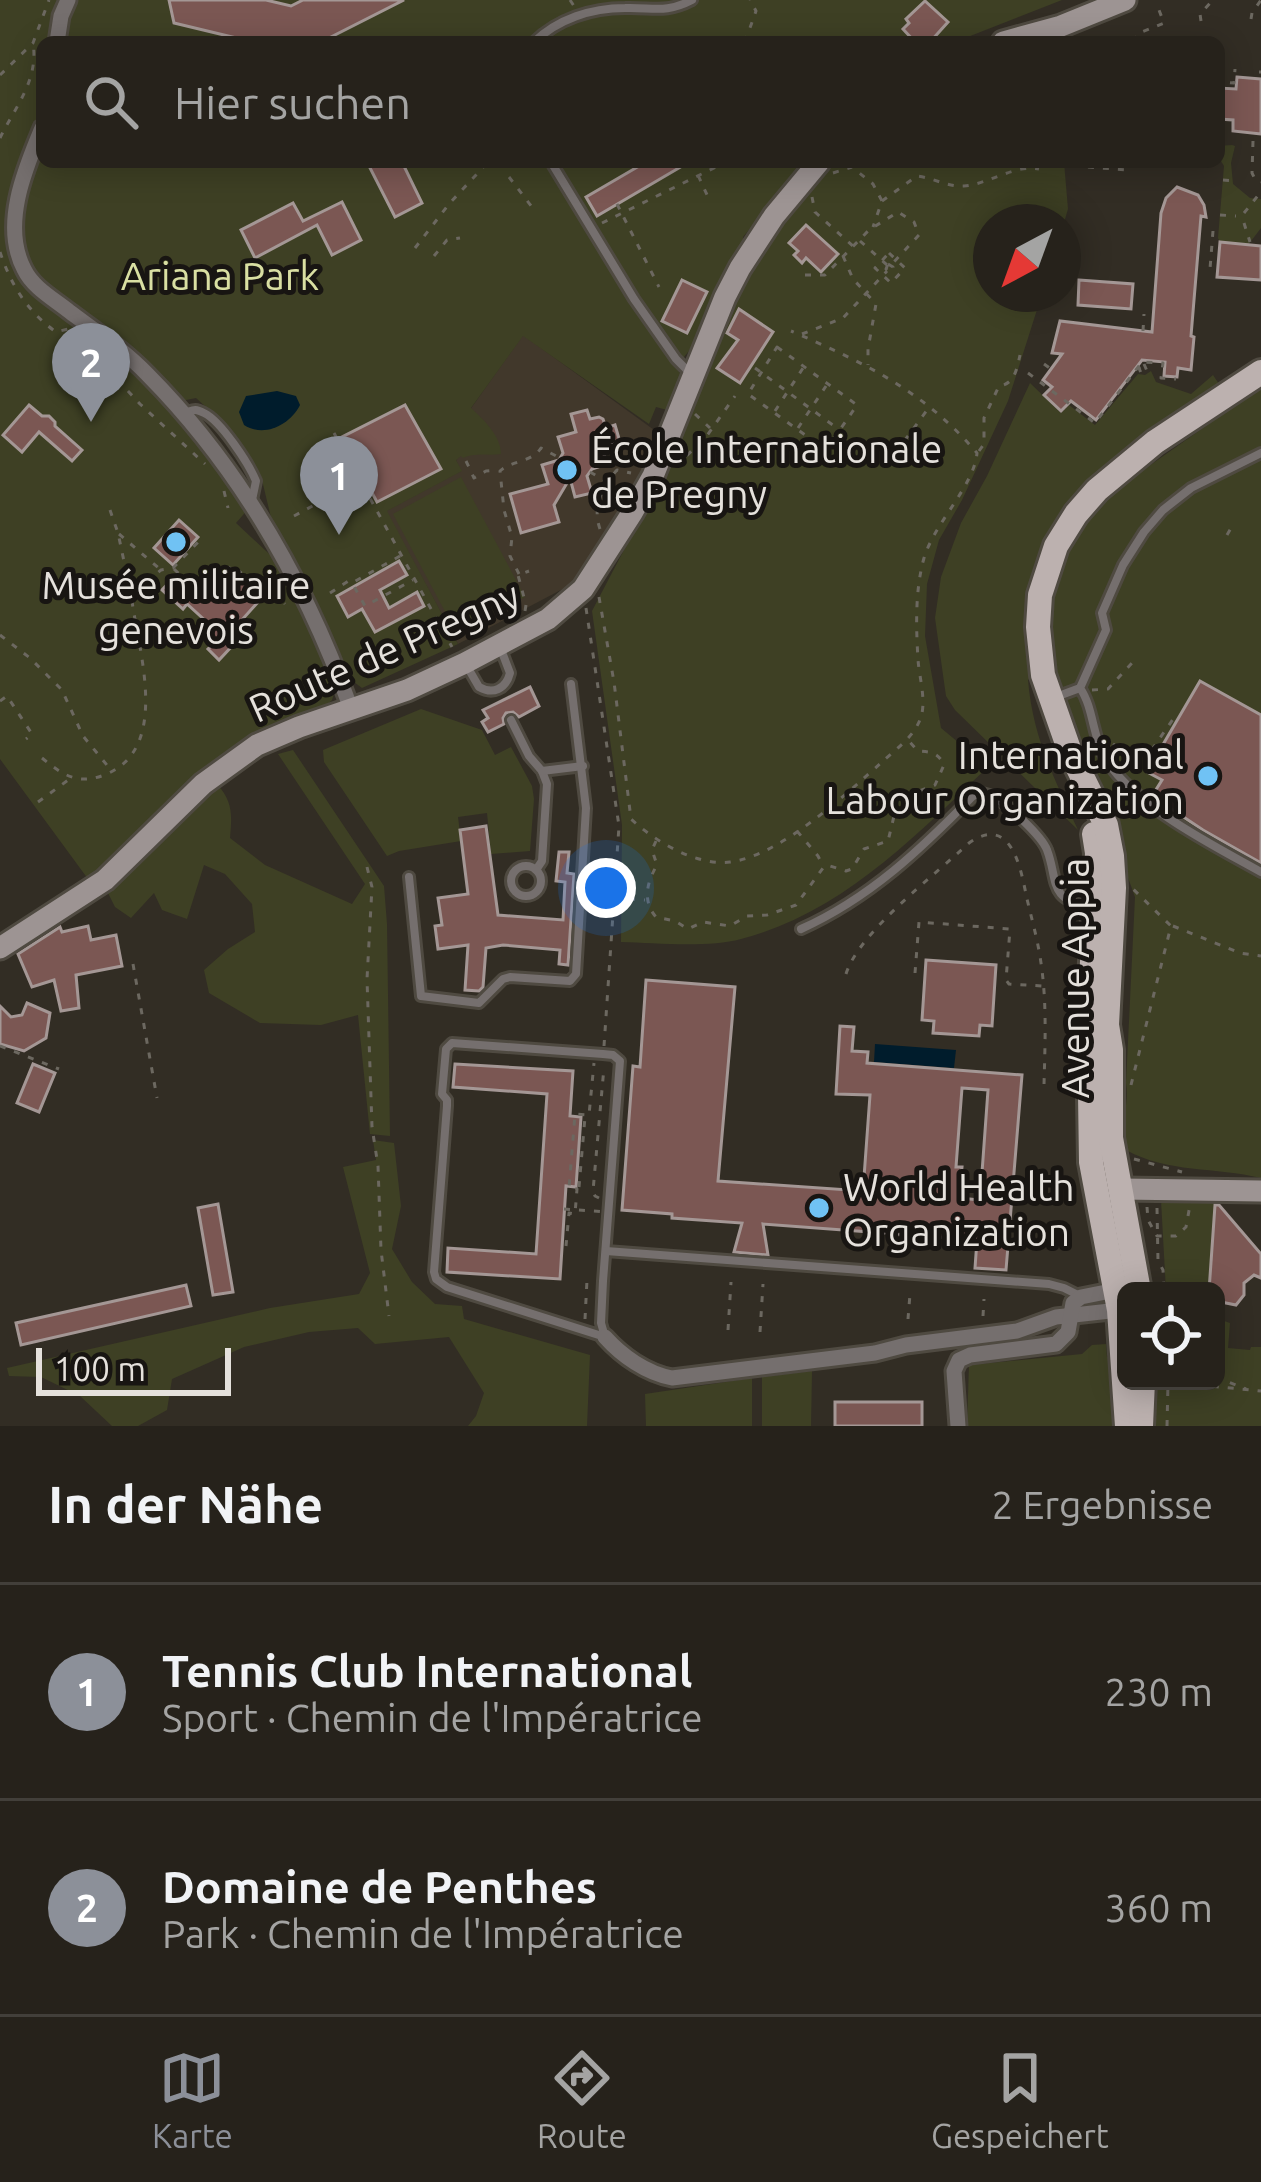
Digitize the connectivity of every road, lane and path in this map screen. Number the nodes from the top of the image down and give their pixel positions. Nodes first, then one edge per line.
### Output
1 (49, 0) edge
2 (68, 0) edge
3 (692, 0) edge
4 (750, 0) edge
5 (1125, 0) edge
6 (1213, 0) edge
7 (1261, 0) edge
8 (1157, 5) dead end
9 (1251, 19) dead end
10 (1201, 21) dead end
11 (57, 36) edge
12 (542, 36) edge
13 (747, 36) edge
14 (1037, 36) edge
15 (1136, 36) edge
16 (33, 44) junction
17 (1235, 69) dead end
18 (0, 75) edge
19 (1225, 82) edge
20 (0, 138) edge
21 (1253, 141) dead end
22 (36, 143) edge
23 (482, 168) edge
24 (554, 168) edge
25 (694, 168) edge
26 (714, 168) edge
27 (824, 168) edge
28 (853, 168) edge
29 (1027, 168) edge
30 (1034, 168) edge
31 (1101, 168) edge
32 (1039, 169) dead end
33 (1129, 170) dead end
34 (509, 176) dead end
35 (697, 176) junction
36 (1223, 180) dead end
37 (1237, 181) dead end
38 (1261, 182) edge
39 (813, 191) dead end
40 (1260, 193) edge
41 (708, 197) dead end
42 (882, 201) junction
43 (617, 204) dead end
44 (532, 206) dead end
45 (622, 213) junction
46 (1244, 213) dead end
47 (1220, 214) dead end
48 (1236, 216) dead end
49 (1244, 224) dead end
50 (873, 227) junction
51 (590, 229) junction
52 (1213, 231) dead end
53 (460, 238) dead end
54 (858, 240) junction
55 (1250, 242) dead end
56 (853, 246) junction
57 (416, 248) dead end
58 (0, 253) edge
59 (434, 256) dead end
60 (843, 256) junction
61 (896, 260) junction
62 (887, 268) junction
63 (1214, 270) dead end
64 (805, 275) dead end
65 (898, 275) junction
66 (659, 286) dead end
67 (868, 292) junction
68 (1144, 314) dead end
69 (791, 331) dead end
70 (1143, 331) dead end
71 (800, 335) junction
72 (1020, 355) dead end
73 (1044, 364) dead end
74 (805, 365) junction
75 (868, 367) junction
76 (754, 368) dead end
77 (1051, 369) dead end
78 (1261, 372) edge
79 (761, 373) junction
80 (1028, 374) dead end
81 (693, 376) junction
82 (1176, 379) dead end
83 (828, 383) junction
84 (788, 392) junction
85 (735, 396) dead end
86 (931, 405) junction
87 (811, 409) junction
88 (689, 410) dead end
89 (774, 413) junction
90 (711, 429) junction
91 (797, 430) junction
92 (840, 430) junction
93 (334, 433) dead end
94 (856, 442) dead end
95 (896, 450) dead end
96 (977, 453) junction
97 (1261, 453) edge
98 (560, 458) dead end
99 (466, 460) dead end
100 (673, 470) dead end
101 (500, 471) junction
102 (590, 472) dead end
103 (631, 473) dead end
104 (213, 474) dead end
105 (360, 480) junction
106 (220, 482) dead end
107 (608, 482) junction
108 (228, 508) dead end
109 (110, 510) dead end
110 (294, 516) dead end
111 (1234, 523) dead end
112 (600, 529) dead end
113 (118, 533) junction
114 (1228, 536) dead end
115 (203, 537) dead end
116 (402, 556) junction
117 (173, 568) junction
118 (161, 570) junction
119 (530, 571) dead end
120 (519, 574) junction
121 (248, 579) junction
122 (415, 579) junction
123 (254, 584) dead end
124 (352, 584) junction
125 (591, 591) junction
126 (330, 592) dead end
127 (132, 601) junction
128 (285, 604) dead end
129 (524, 612) dead end
130 (437, 621) junction
131 (429, 626) dead end
132 (0, 635) edge
133 (499, 646) junction
134 (457, 652) junction
135 (1132, 663) dead end
136 (571, 684) dead end
137 (1047, 687) junction
138 (1080, 688) junction
139 (1104, 691) dead end
140 (0, 701) edge
141 (351, 709) junction
142 (1176, 715) dead end
143 (511, 721) dead end
144 (907, 738) junction
145 (26, 740) dead end
146 (1100, 748) junction
147 (42, 758) dead end
148 (583, 766) junction
149 (112, 771) junction
150 (542, 771) junction
151 (71, 778) junction
152 (38, 802) dead end
153 (797, 831) junction
154 (657, 840) junction
155 (367, 867) dead end
156 (824, 868) junction
157 (536, 870) dead end
158 (1261, 872) edge
159 (410, 877) dead end
160 (1125, 888) dead end
161 (614, 898) junction
162 (647, 900) junction
163 (1092, 910) junction
164 (1171, 926) junction
165 (801, 929) dead end
166 (0, 948) edge
167 (1261, 956) edge
168 (133, 964) dead end
169 (915, 973) dead end
170 (846, 974) dead end
171 (1043, 986) junction
172 (0, 1046) edge
173 (603, 1054) junction
174 (58, 1069) dead end
175 (1044, 1085) dead end
176 (157, 1097) dead end
177 (1127, 1100) dead end
178 (585, 1117) junction
179 (584, 1134) junction
180 (598, 1135) junction
181 (1127, 1158) dead end
182 (1148, 1162) junction
183 (1156, 1164) dead end
184 (580, 1173) junction
185 (595, 1174) junction
186 (579, 1186) dead end
187 (1151, 1188) junction
188 (1096, 1189) junction
189 (1122, 1189) junction
190 (1261, 1191) edge
191 (611, 1199) junction
192 (1197, 1203) dead end
193 (564, 1209) dead end
194 (608, 1212) dead end
195 (1157, 1236) junction
196 (566, 1246) dead end
197 (606, 1251) junction
198 (587, 1280) dead end
199 (731, 1282) dead end
200 (1122, 1282) edge
201 (1125, 1282) edge
202 (1162, 1282) edge
203 (763, 1284) dead end
204 (910, 1294) dead end
205 (1082, 1297) junction
206 (1117, 1298) edge
207 (984, 1299) dead end
208 (1117, 1301) edge
209 (389, 1316) dead end
210 (982, 1316) dead end
211 (1063, 1316) junction
212 (908, 1319) dead end
213 (586, 1322) dead end
214 (728, 1330) dead end
215 (760, 1333) dead end
216 (604, 1336) junction
217 (1225, 1381) edge
218 (1225, 1389) edge
219 (1246, 1389) junction
220 (1127, 1390) edge
221 (1143, 1390) edge
222 (1168, 1390) edge
223 (1261, 1391) edge
224 (958, 1426) edge
225 (1127, 1426) edge
226 (1141, 1426) edge
227 (1168, 1426) edge

1 - 16 path
2 - 11 street
3 - 12 lane
4 - 13 path
5 - 14 street
6 - 10 path
7 - 9 path
8 - 15 path
16 - 18 path
16 - 20 path
17 - 19 path
21 - 38 path
22 - 141 street
23 - 57 path
24 - 51 lane
25 - 35 path
26 - 35 path
27 - 81 street, Route de Pregny
28 - 42 path
29 - 42 path
30 - 32 path
31 - 33 path
34 - 44 path
35 - 41 path
35 - 45 path
36 - 37 path
39 - 56 path
40 - 46 path
42 - 50 path
43 - 45 path
45 - 51 path
45 - 66 path
47 - 48 path
49 - 55 path
50 - 54 path
50 - 61 path
51 - 81 lane
52 - 63 path
53 - 59 path
54 - 56 path
54 - 62 path
56 - 60 path
58 - 104 path
60 - 64 path
60 - 67 path
61 - 62 path
61 - 62 path
61 - 65 path
62 - 65 path
62 - 65 path
62 - 67 path
67 - 71 path
67 - 75 path
68 - 70 path
69 - 71 path
71 - 75 path
72 - 96 path
73 - 77 path
74 - 79 path
74 - 83 path
74 - 84 path
75 - 86 path
76 - 79 path
78 - 137 main road, Avenue Appia
79 - 84 path
79 - 89 path
80 - 82 path
81 - 125 street, Route de Pregny
83 - 87 path
83 - 92 path
84 - 87 path
84 - 89 path
85 - 90 path
86 - 95 path
86 - 96 path
87 - 91 path
87 - 92 path
88 - 90 path
89 - 91 path
90 - 100 path
91 - 92 path
92 - 94 path
93 - 105 path
96 - 144 path
97 - 138 lane
98 - 101 path
99 - 101 path
101 - 120 path
102 - 107 path
103 - 107 path
105 - 110 path
105 - 116 path
106 - 108 path
107 - 112 path
109 - 113 path
111 - 114 path
113 - 118 path
113 - 127 path
115 - 117 path
116 - 122 path
116 - 124 path
117 - 118 path
117 - 121 path
118 - 127 path
119 - 120 path
120 - 129 path
121 - 123 path
121 - 128 path
122 - 124 path
122 - 130 path
124 - 126 path
125 - 133 street, Route de Pregny
125 - 154 path
125 - 161 path
127 - 149 path
130 - 131 path
130 - 134 path
132 - 149 path
133 - 134 street, Route de Pregny
133 - 134 lane
134 - 141 street, Route de Pregny
135 - 139 path
136 - 148 lane
137 - 138 lane
137 - 163 main road, Avenue Appia
138 - 146 lane
140 - 145 path
141 - 166 street, Route de Pregny
142 - 146 path
143 - 150 lane
144 - 153 path
144 - 156 path
146 - 158 lane
147 - 151 path
148 - 150 lane
148 - 159 lane
149 - 151 path
150 - 157 lane
151 - 152 path
153 - 154 path
153 - 156 path
154 - 162 path
155 - 209 path
156 - 162 path
160 - 164 path
161 - 162 path
161 - 173 path
163 - 165 lane
163 - 188 main road, Avenue Appia
163 - 189 main road, Avenue Appia
164 - 167 path
164 - 177 path
168 - 176 path
169 - 171 path
170 - 171 path
171 - 175 path
172 - 174 path
173 - 178 path
173 - 180 path
173 - 191 lane
173 - 216 lane
178 - 179 path
178 - 196 path
179 - 180 path
179 - 184 path
180 - 185 path
181 - 182 path
182 - 183 path
182 - 187 path
184 - 185 path
184 - 186 path
185 - 191 path
187 - 189 street
187 - 190 street
187 - 195 path
187 - 195 path
188 - 189 main road
188 - 200 main road, Avenue Appia
189 - 201 main road, Avenue Appia
191 - 197 lane
192 - 195 path
193 - 194 path, bridge
195 - 202 path
197 - 205 lane
197 - 216 lane
198 - 213 path
199 - 214 path
203 - 215 path
204 - 212 path
205 - 206 street
205 - 211 street
207 - 210 path
208 - 211 street
211 - 216 street
211 - 224 street
217 - 219 path
218 - 219 path
219 - 223 path
220 - 225 main road
221 - 226 main road
222 - 227 path

